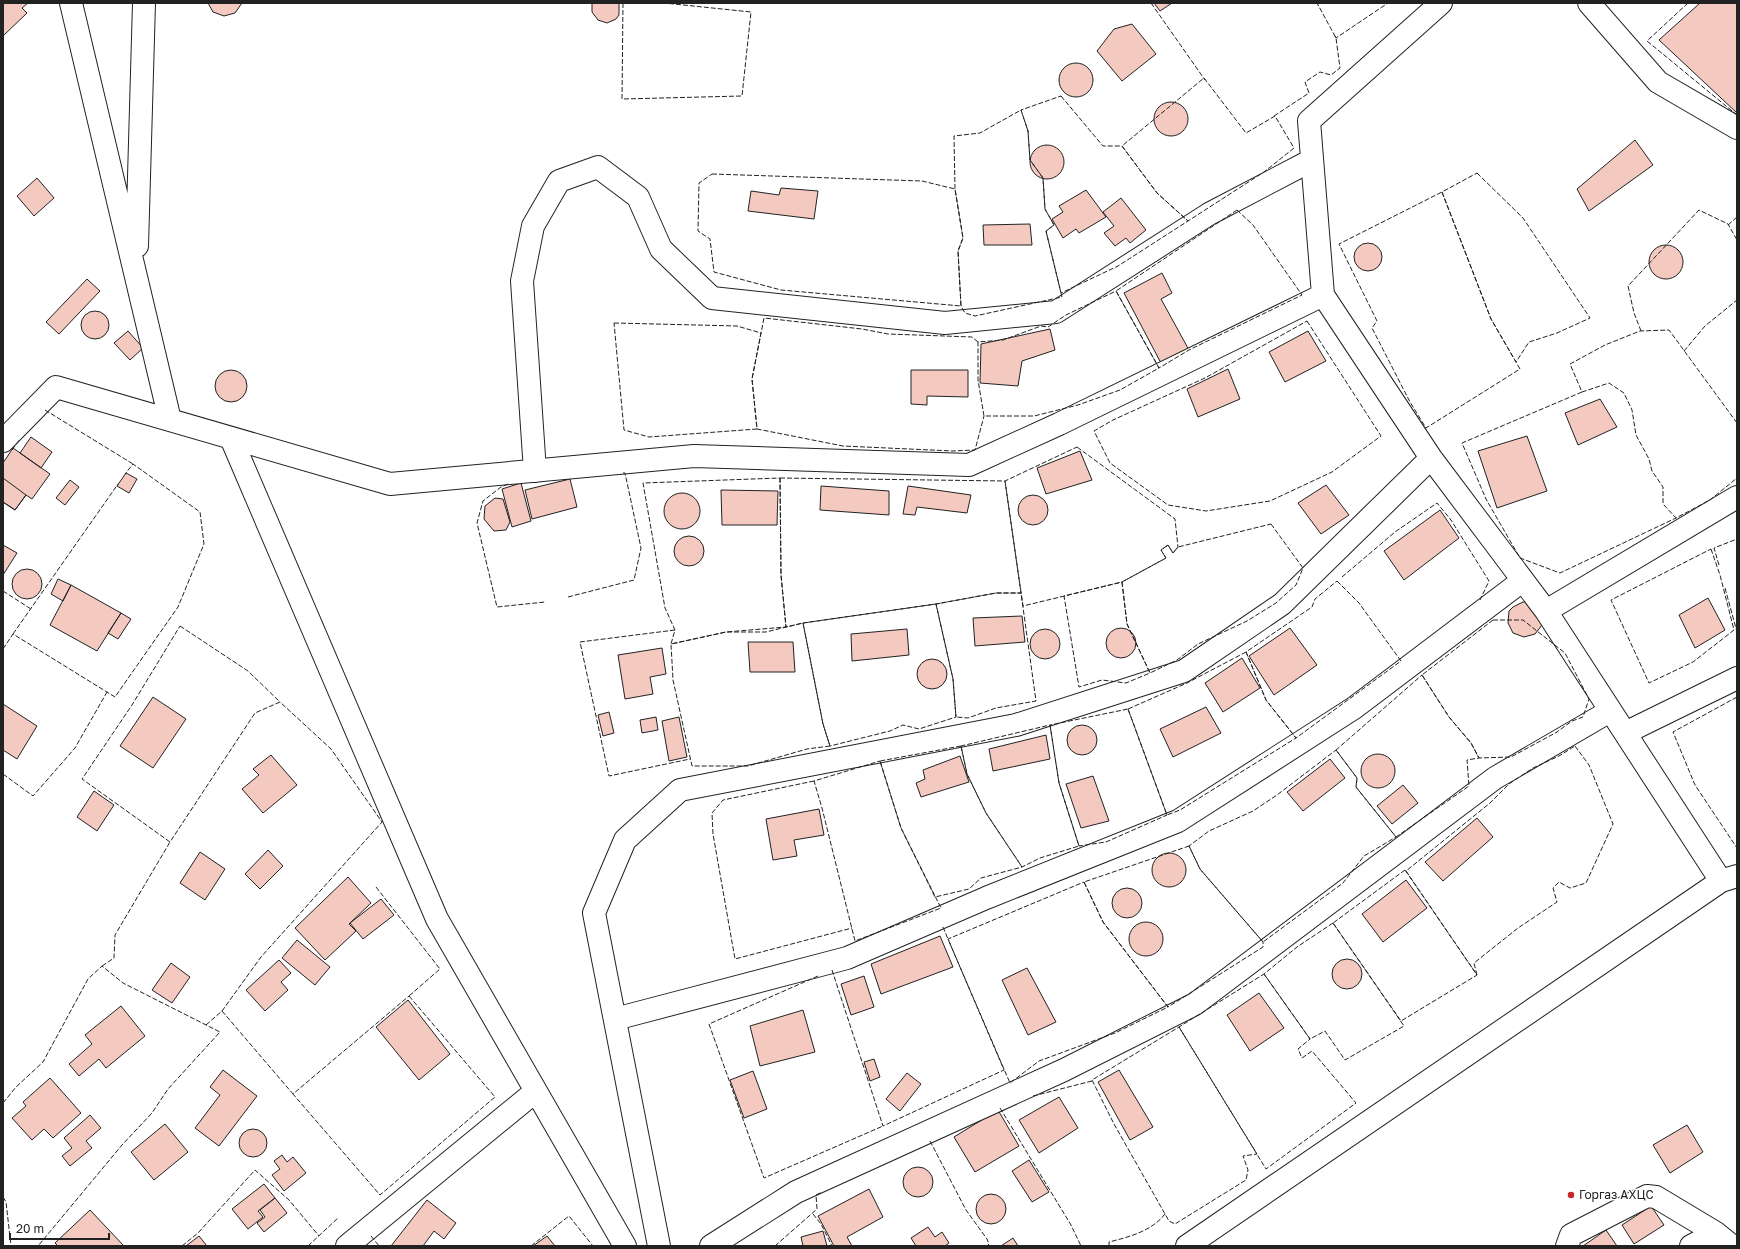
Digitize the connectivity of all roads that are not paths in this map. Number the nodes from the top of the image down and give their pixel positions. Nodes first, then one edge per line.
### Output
1 (71, 3) edge
2 (144, 3) edge
3 (1441, 3) edge
4 (1589, 3) edge
5 (1737, 128) edge
6 (1312, 160) junction
7 (136, 276) junction
8 (1323, 295) junction
9 (170, 420) junction
10 (231, 438) junction
11 (3, 441) edge
12 (1431, 458) junction
13 (535, 471) junction
14 (1737, 497) edge
15 (1522, 581) junction
16 (1546, 611) junction
17 (1737, 678) edge
18 (1610, 711) junction
19 (1625, 733) junction
20 (1729, 879) edge
21 (615, 1019) junction
22 (536, 1091) junction
23 (1724, 1240) edge
24 (347, 1246) edge
25 (625, 1246) edge
26 (659, 1246) edge
27 (711, 1246) edge
28 (1188, 1246) edge
29 (1567, 1246) edge
30 (1691, 1246) edge

1 - 7 street
2 - 7 street
3 - 6 street
4 - 5 street
6 - 8 street
6 - 13 street
7 - 9 street
8 - 12 street
8 - 13 street
9 - 10 street
9 - 11 street
10 - 13 street
10 - 22 street
12 - 15 street
12 - 21 street
14 - 16 street
15 - 16 street
15 - 21 street
16 - 18 street
17 - 19 street
18 - 19 street
18 - 27 street
19 - 20 street
20 - 28 street
21 - 26 street
22 - 24 street
22 - 25 street
23 - 29 street
23 - 30 street

